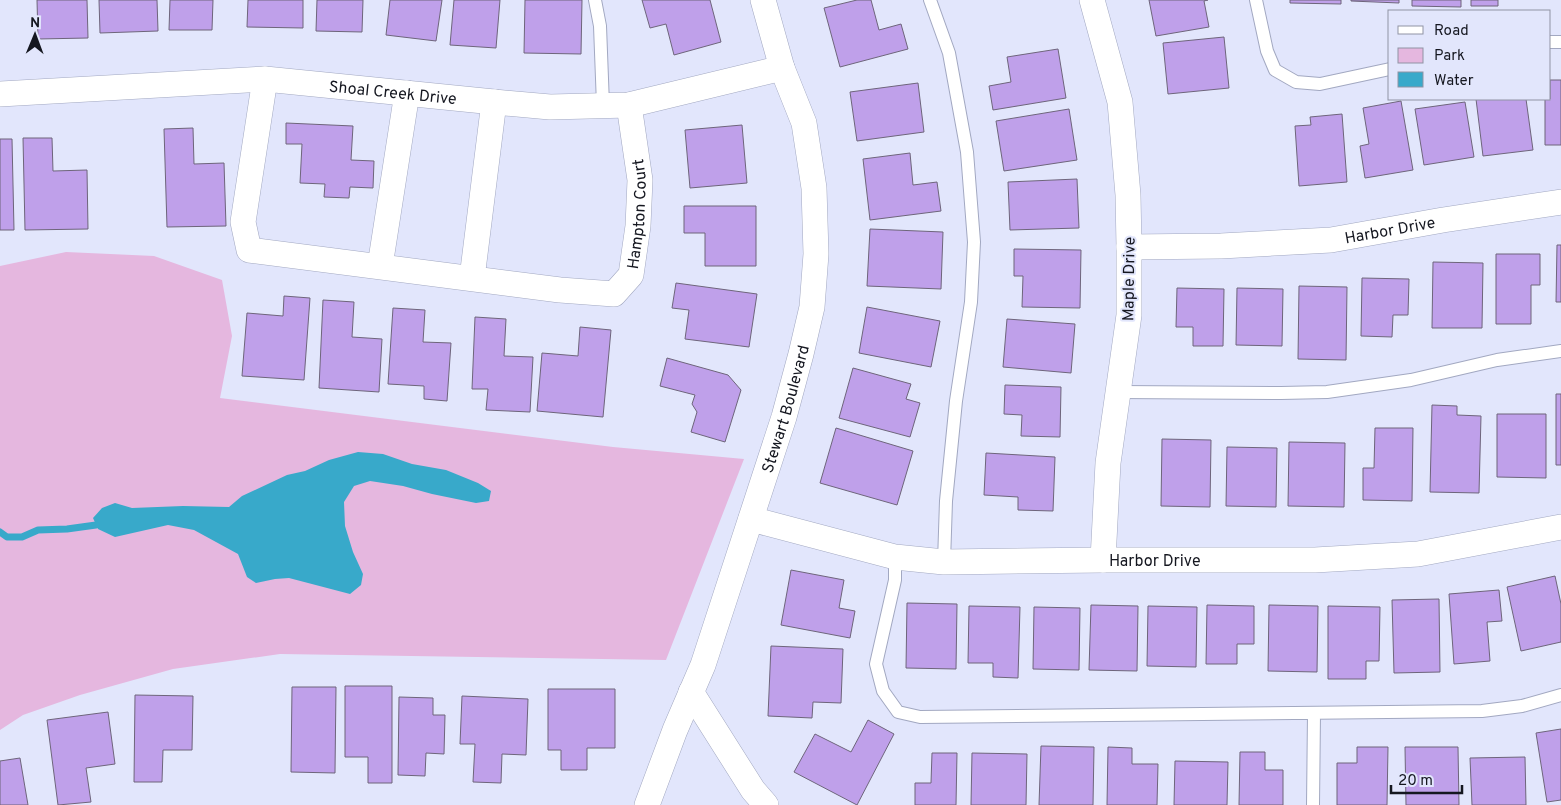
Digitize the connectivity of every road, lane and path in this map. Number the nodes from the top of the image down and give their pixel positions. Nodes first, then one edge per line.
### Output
1 (595, 0) edge
2 (763, 0) edge
3 (930, 0) edge
4 (1092, 0) edge
5 (1256, 0) edge
6 (782, 68) junction
7 (1388, 69) edge
8 (265, 79) junction
9 (407, 93) junction
10 (0, 94) edge
11 (494, 102) junction
12 (603, 105) junction
13 (629, 105) junction
14 (1561, 202) edge
15 (1129, 247) junction
16 (380, 266) junction
17 (472, 278) junction
18 (1561, 351) edge
19 (1118, 392) junction
20 (751, 519) junction
21 (1561, 527) edge
22 (895, 557) junction
23 (1103, 560) junction
24 (944, 562) junction
25 (691, 692) junction
26 (1561, 695) edge
27 (1314, 714) junction
28 (647, 805) edge
29 (766, 805) edge
30 (1313, 805) edge

1 - 12 lane
2 - 6 street, Stewart Boulevard
3 - 24 lane
4 - 15 street, Maple Drive
5 - 7 lane
6 - 13 street, Shoal Creek Drive
6 - 20 street, Stewart Boulevard
8 - 9 street, Shoal Creek Drive
8 - 10 street, Shoal Creek Drive
8 - 16 street, Hampton Court
9 - 11 street, Shoal Creek Drive
9 - 16 street
11 - 12 street, Shoal Creek Drive
11 - 17 street
12 - 13 street, Shoal Creek Drive
13 - 17 street, Hampton Court
14 - 15 street, Harbor Drive
15 - 19 street, Maple Drive
16 - 17 street, Hampton Court
18 - 19 lane
19 - 23 street, Maple Drive
20 - 22 street, Harbor Drive
20 - 25 street, Stewart Boulevard
21 - 23 street, Harbor Drive
22 - 24 street, Harbor Drive
22 - 27 lane
23 - 24 street, Harbor Drive
25 - 28 street, Stewart Boulevard
25 - 29 street
26 - 27 lane
27 - 30 lane

